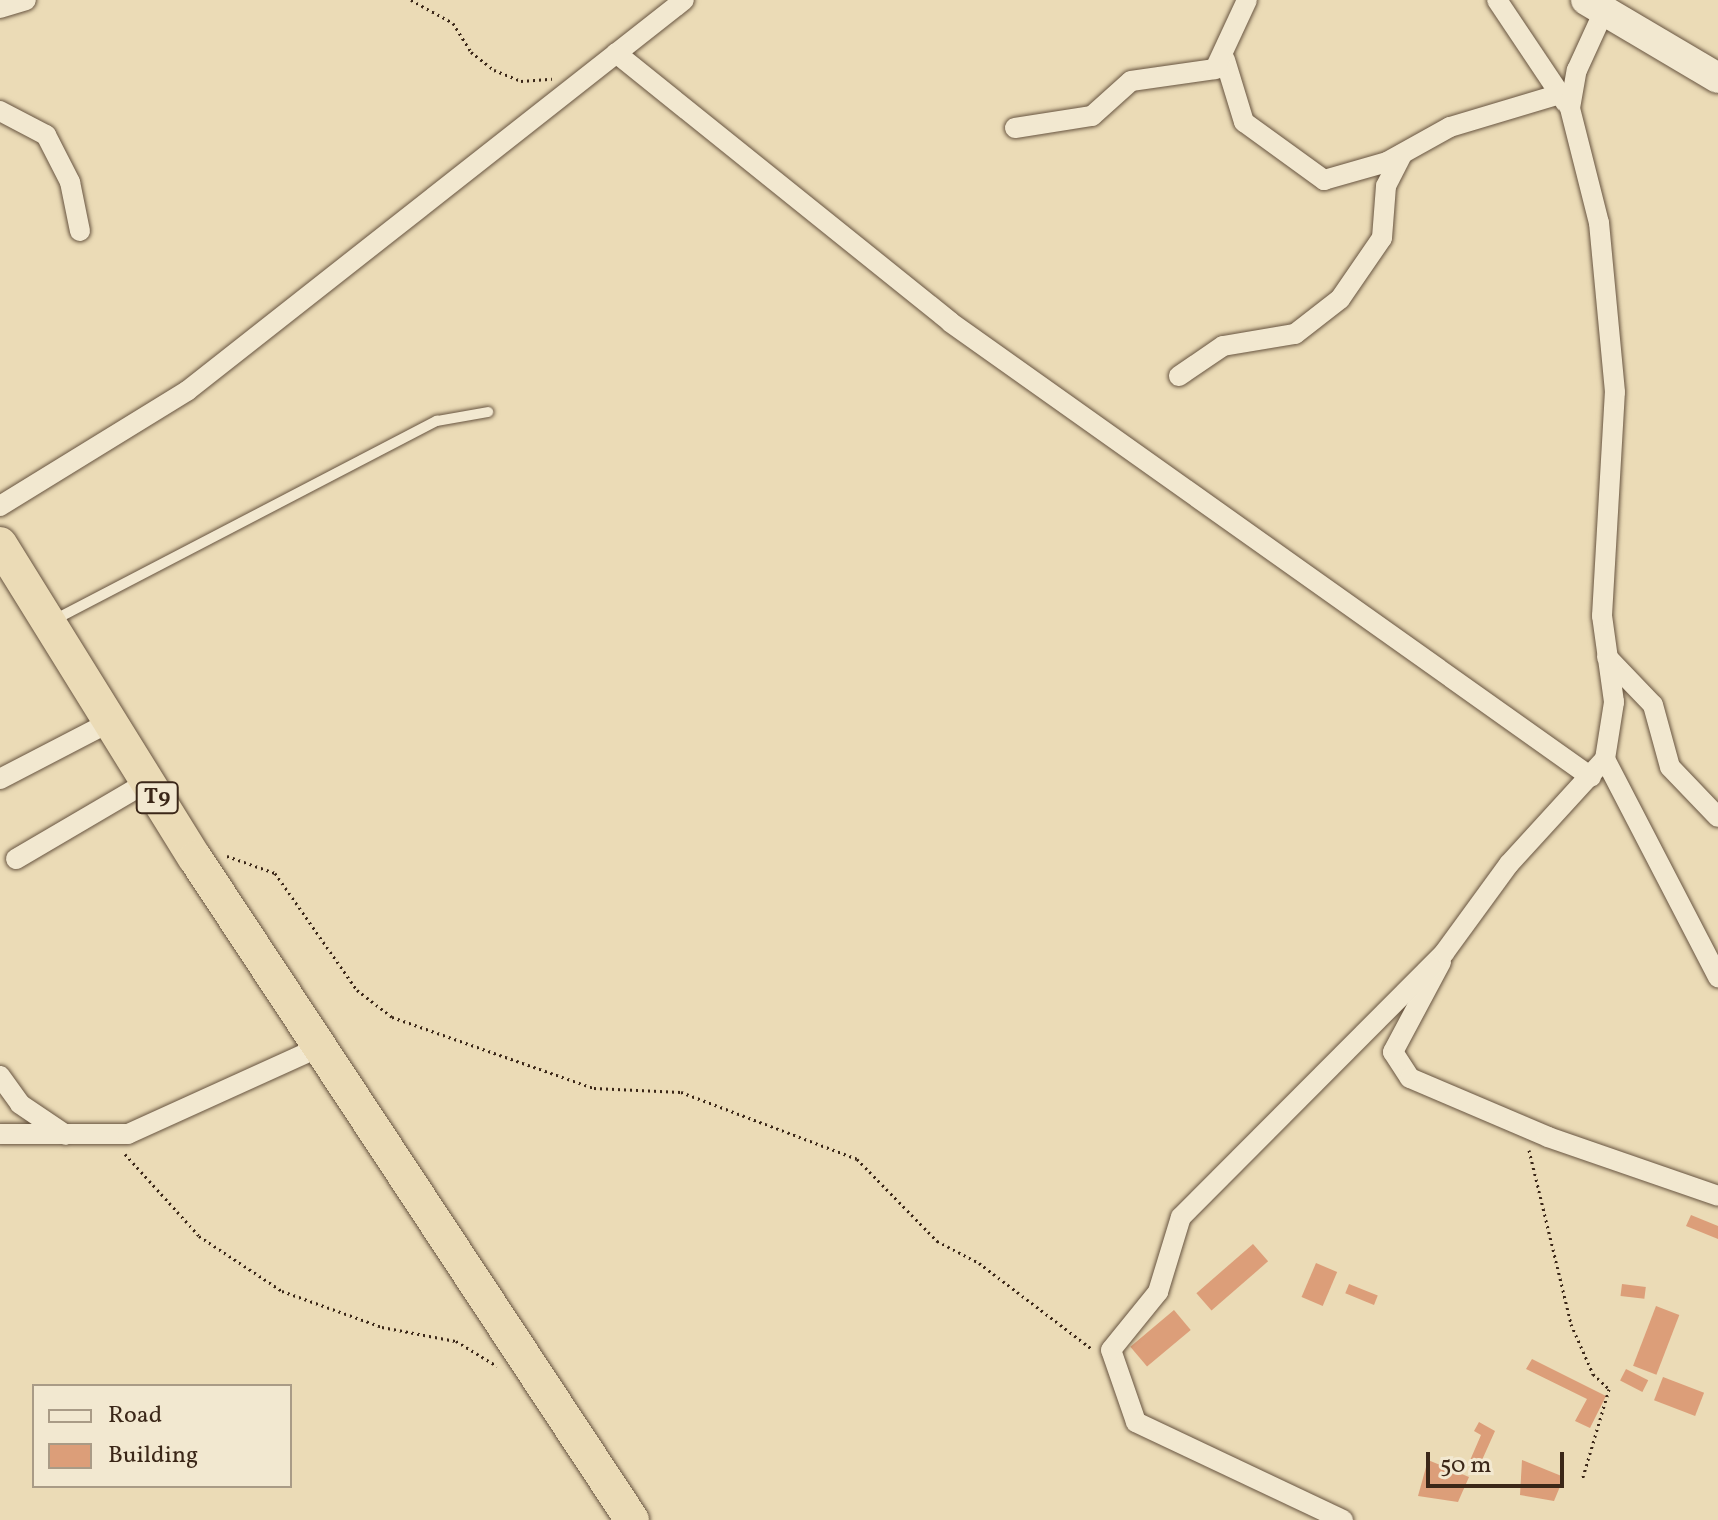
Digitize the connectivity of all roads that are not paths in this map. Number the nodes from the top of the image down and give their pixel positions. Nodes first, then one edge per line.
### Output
1 (26, 0) edge
2 (684, 0) edge
3 (1247, 0) edge
4 (1497, 0) edge
5 (1595, 5) edge
6 (0, 8) edge
7 (616, 53) junction
8 (1225, 60) junction
9 (1715, 73) edge
10 (1565, 101) junction
11 (0, 111) edge
12 (1015, 128) dead end
13 (1402, 154) junction
14 (80, 231) dead end
15 (1179, 376) dead end
16 (488, 412) dead end
17 (0, 506) edge
18 (0, 544) edge
19 (48, 623) junction
20 (1607, 657) junction
21 (110, 722) junction
22 (1605, 759) junction
23 (1591, 777) junction
24 (0, 779) edge
25 (147, 782) junction
26 (1718, 817) edge
27 (16, 859) dead end
28 (1444, 953) junction
29 (1718, 977) edge
30 (322, 1046) junction
31 (0, 1076) edge
32 (0, 1134) edge
33 (69, 1137) junction
34 (1718, 1196) edge
35 (632, 1520) edge
36 (1343, 1520) edge

1 - 6 street
2 - 7 street
3 - 8 street
4 - 10 street
5 - 9 main road
5 - 10 street
7 - 17 street
7 - 23 street
8 - 12 street
8 - 13 street
10 - 13 street
10 - 20 street
11 - 14 street
13 - 15 street
16 - 19 lane
18 - 19 highway, T9
19 - 21 highway, T9
20 - 22 street
20 - 26 street
21 - 24 street
21 - 25 highway, T9
22 - 23 street
22 - 29 street
23 - 28 street
25 - 27 street
25 - 30 highway, T9
28 - 34 street
28 - 36 street
30 - 33 street
30 - 35 highway, T9
31 - 33 street
32 - 33 street

